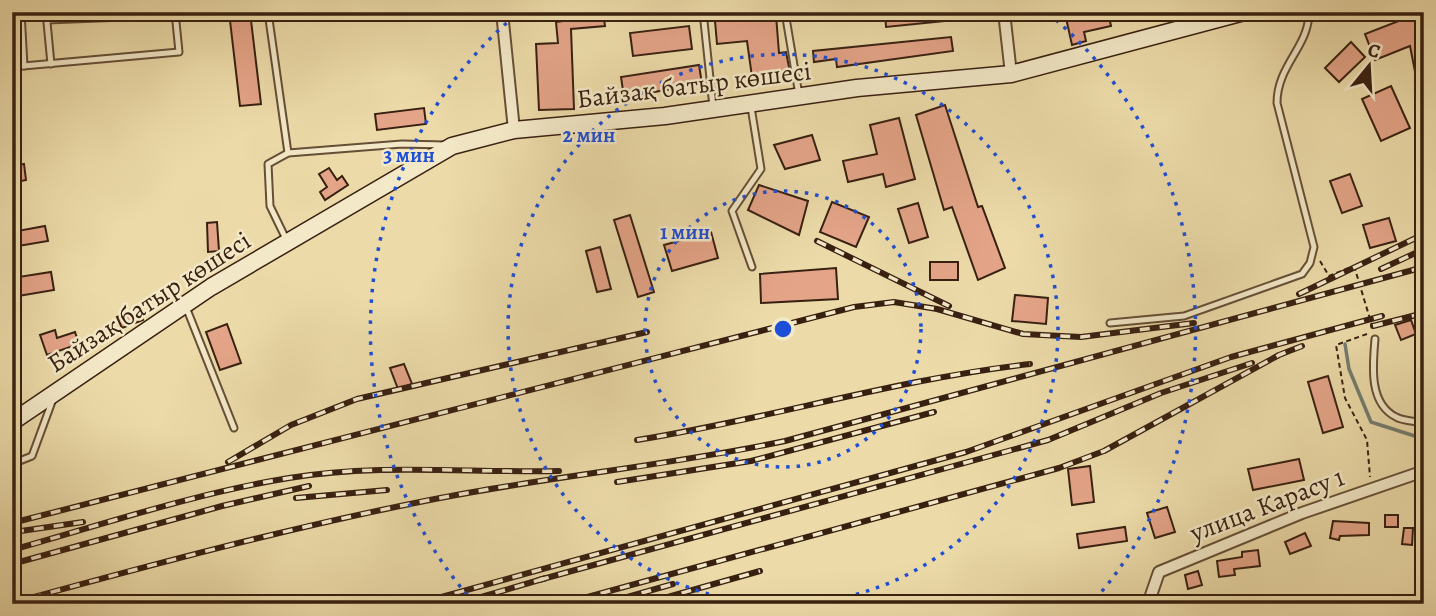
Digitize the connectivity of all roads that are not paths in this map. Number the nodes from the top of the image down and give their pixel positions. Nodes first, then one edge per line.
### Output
1 (21, 12) edge
2 (46, 12) edge
3 (268, 12) edge
4 (502, 12) edge
5 (692, 12) edge
6 (703, 12) edge
7 (785, 12) edge
8 (1004, 12) edge
9 (1244, 12) edge
10 (1309, 12) edge
11 (175, 13) edge
12 (640, 17) dead end
13 (1211, 18) edge
14 (47, 20) junction
15 (51, 64) junction
16 (24, 66) junction
17 (12, 67) edge
18 (1011, 74) junction
19 (799, 97) junction
20 (750, 104) junction
21 (713, 109) junction
22 (514, 130) junction
23 (452, 146) junction
24 (288, 153) junction
25 (287, 242) junction
26 (752, 267) dead end
27 (185, 304) junction
28 (1110, 323) dead end
29 (1375, 339) dead end
30 (55, 393) junction
31 (12, 422) edge
32 (1424, 423) edge
33 (234, 428) dead end
34 (12, 464) edge
35 (1424, 471) edge
36 (1148, 604) edge

1 - 16 lane
2 - 14 lane
3 - 24 lane
4 - 22 street
5 - 12 lane
6 - 21 lane
7 - 19 lane
8 - 18 street
9 - 13 main road, Байзақ батыр көшесі
10 - 28 lane
11 - 14 lane
11 - 15 lane
13 - 18 main road, Байзақ батыр көшесі
14 - 15 lane
15 - 16 lane
16 - 17 lane
18 - 19 main road, Байзақ батыр көшесі
19 - 20 main road, Байзақ батыр көшесі
20 - 21 main road, Байзақ батыр көшесі
20 - 26 lane
21 - 22 main road, Байзақ батыр көшесі
22 - 23 main road, Байзақ батыр көшесі
23 - 24 lane
23 - 25 main road, Байзақ батыр көшесі
24 - 25 lane
25 - 27 main road, Байзақ батыр көшесі
27 - 30 main road, Байзақ батыр көшесі
27 - 33 lane
29 - 32 lane
30 - 31 main road, Байзақ батыр көшесі
30 - 34 lane
35 - 36 street, улица Карасу 1

